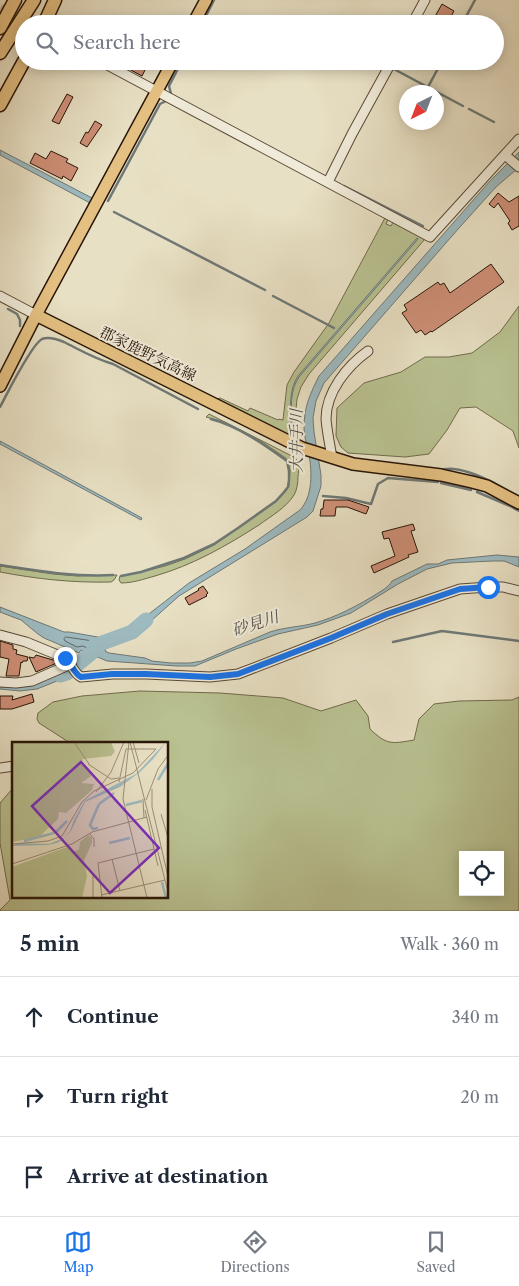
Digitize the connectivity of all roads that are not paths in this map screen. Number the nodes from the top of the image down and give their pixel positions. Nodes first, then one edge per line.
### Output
1 (15, 0) edge
2 (24, 0) edge
3 (34, 0) edge
4 (55, 0) edge
5 (206, 0) edge
6 (425, 0) edge
7 (16, 15) edge
8 (24, 15) edge
9 (48, 15) edge
10 (198, 15) edge
11 (417, 15) edge
12 (15, 16) edge
13 (0, 28) edge
14 (15, 30) edge
15 (0, 44) edge
16 (0, 53) edge
17 (19, 70) edge
18 (117, 70) edge
19 (168, 70) edge
20 (387, 70) edge
21 (157, 91) junction
22 (0, 105) edge
23 (519, 139) edge
24 (508, 157) junction
25 (519, 166) edge
26 (328, 182) junction
27 (0, 296) edge
28 (36, 315) junction
29 (368, 351) dead end
30 (0, 386) edge
31 (332, 458) junction
32 (519, 503) edge
33 (519, 591) edge
34 (0, 635) edge
35 (72, 665) junction
36 (0, 682) edge

1 - 13 highway
2 - 7 highway
3 - 8 highway
4 - 9 highway
5 - 10 main road
6 - 11 street
12 - 15 highway
14 - 16 highway
17 - 22 highway
18 - 21 street
19 - 21 main road
20 - 26 street
21 - 26 street
21 - 28 main road
23 - 24 street
24 - 25 street
24 - 26 street
27 - 28 street
28 - 30 main road
28 - 31 main road, 郡家鹿野気高線
29 - 31 street
31 - 32 main road, 郡家鹿野気高線
33 - 35 street
34 - 35 street
35 - 36 street

